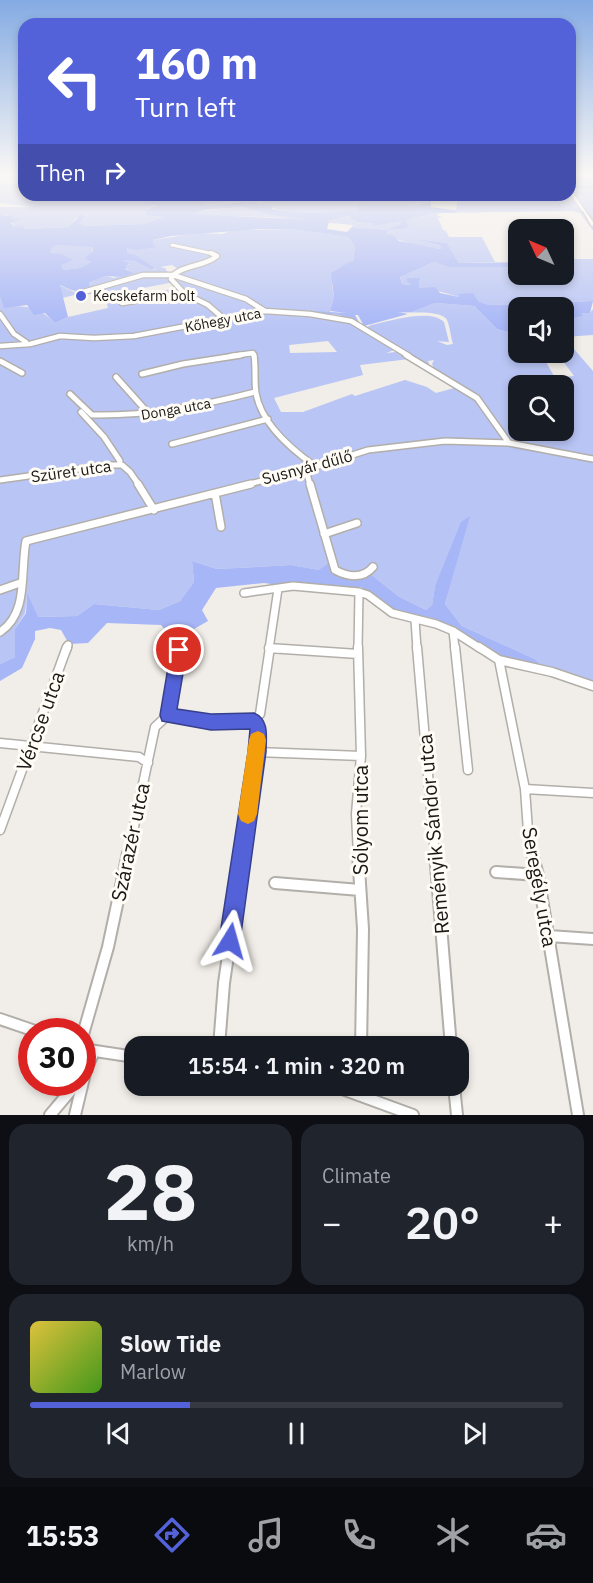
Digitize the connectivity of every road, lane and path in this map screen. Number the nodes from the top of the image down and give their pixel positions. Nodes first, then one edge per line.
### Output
1 (172, 245) dead end
2 (173, 275) junction
3 (184, 293) junction
4 (80, 294) dead end
5 (122, 303) dead end
6 (266, 311) junction
7 (0, 314) edge
8 (223, 318) junction
9 (30, 344) junction
10 (0, 346) edge
11 (0, 361) edge
12 (22, 374) dead end
13 (142, 375) dead end
14 (117, 377) dead end
15 (255, 392) junction
16 (70, 394) dead end
17 (83, 412) junction
18 (150, 415) junction
19 (268, 419) junction
20 (509, 443) junction
21 (172, 444) dead end
22 (593, 459) edge
23 (119, 465) junction
24 (315, 466) junction
25 (306, 470) junction
26 (0, 480) edge
27 (215, 493) junction
28 (154, 510) junction
29 (357, 523) dead end
30 (221, 527) dead end
31 (324, 534) junction
32 (373, 567) dead end
33 (20, 583) junction
34 (0, 590) edge
35 (278, 590) junction
36 (359, 592) junction
37 (244, 593) dead end
38 (415, 620) junction
39 (453, 631) junction
40 (0, 632) edge
41 (68, 645) dead end
42 (269, 648) junction
43 (179, 650) dead end
44 (358, 654) junction
45 (499, 660) junction
46 (593, 686) edge
47 (168, 715) junction
48 (254, 721) junction
49 (0, 743) edge
50 (30, 745) junction
51 (257, 752) junction
52 (361, 756) junction
53 (147, 763) junction
54 (468, 770) dead end
55 (525, 789) junction
56 (593, 793) edge
57 (0, 830) edge
58 (496, 872) dead end
59 (538, 875) junction
60 (275, 883) dead end
61 (360, 890) junction
62 (549, 936) junction
63 (593, 939) edge
64 (88, 1018) edge
65 (0, 1019) edge
66 (18, 1025) edge
67 (220, 1036) edge
68 (361, 1036) edge
69 (450, 1036) edge
70 (96, 1051) edge
71 (124, 1055) edge
72 (66, 1096) edge
73 (79, 1096) edge
74 (373, 1096) edge
75 (455, 1096) edge
76 (50, 1115) edge
77 (75, 1115) edge
78 (413, 1115) edge
79 (457, 1115) edge
80 (578, 1115) edge

1 - 2 street
2 - 3 street
2 - 4 street
2 - 6 street
3 - 5 street
3 - 8 street
6 - 8 street, Kőhegy utca
6 - 20 street, Kőhegy utca
7 - 9 street
8 - 9 street, Kőhegy utca
9 - 10 street, Kőhegy utca
11 - 12 street
13 - 15 street
14 - 18 street
15 - 18 street, Donga utca
15 - 19 street
16 - 17 street
17 - 18 street, Donga utca
17 - 23 street
19 - 21 street
19 - 24 street
20 - 22 street, Susnyár dűlő
20 - 24 street, Susnyár dűlő
23 - 26 street, Szüret utca
23 - 28 street, Szüret utca
24 - 25 street, Susnyár dűlő
25 - 27 street, Susnyár dűlő
25 - 31 street
27 - 28 street, Susnyár dűlő
27 - 30 street
28 - 33 street, Susnyár dűlő
29 - 31 street
31 - 32 street
33 - 34 street
33 - 40 street
35 - 36 street
35 - 37 street
35 - 42 street
36 - 38 street
36 - 44 street, Sólyom utca
38 - 39 street
38 - 69 street, Reményik Sándor utca
39 - 45 street
39 - 54 street
41 - 50 street, Vércse utca
42 - 44 street
42 - 48 street
43 - 47 street, Szárazér utca
44 - 52 street, Sólyom utca
45 - 46 street
45 - 55 street, Seregély utca
47 - 48 street
47 - 53 street, Szárazér utca
48 - 51 street
49 - 50 street
50 - 53 street
50 - 57 street, Vércse utca
51 - 52 street
51 - 67 street
52 - 61 street, Sólyom utca
53 - 64 street, Szárazér utca
55 - 56 street
55 - 59 street, Seregély utca
58 - 59 street
59 - 62 street, Seregély utca
60 - 61 street
61 - 68 street, Sólyom utca
62 - 63 street
62 - 80 street, Seregély utca
65 - 66 street
70 - 71 street
72 - 76 street
73 - 77 street
74 - 78 street
75 - 79 street

